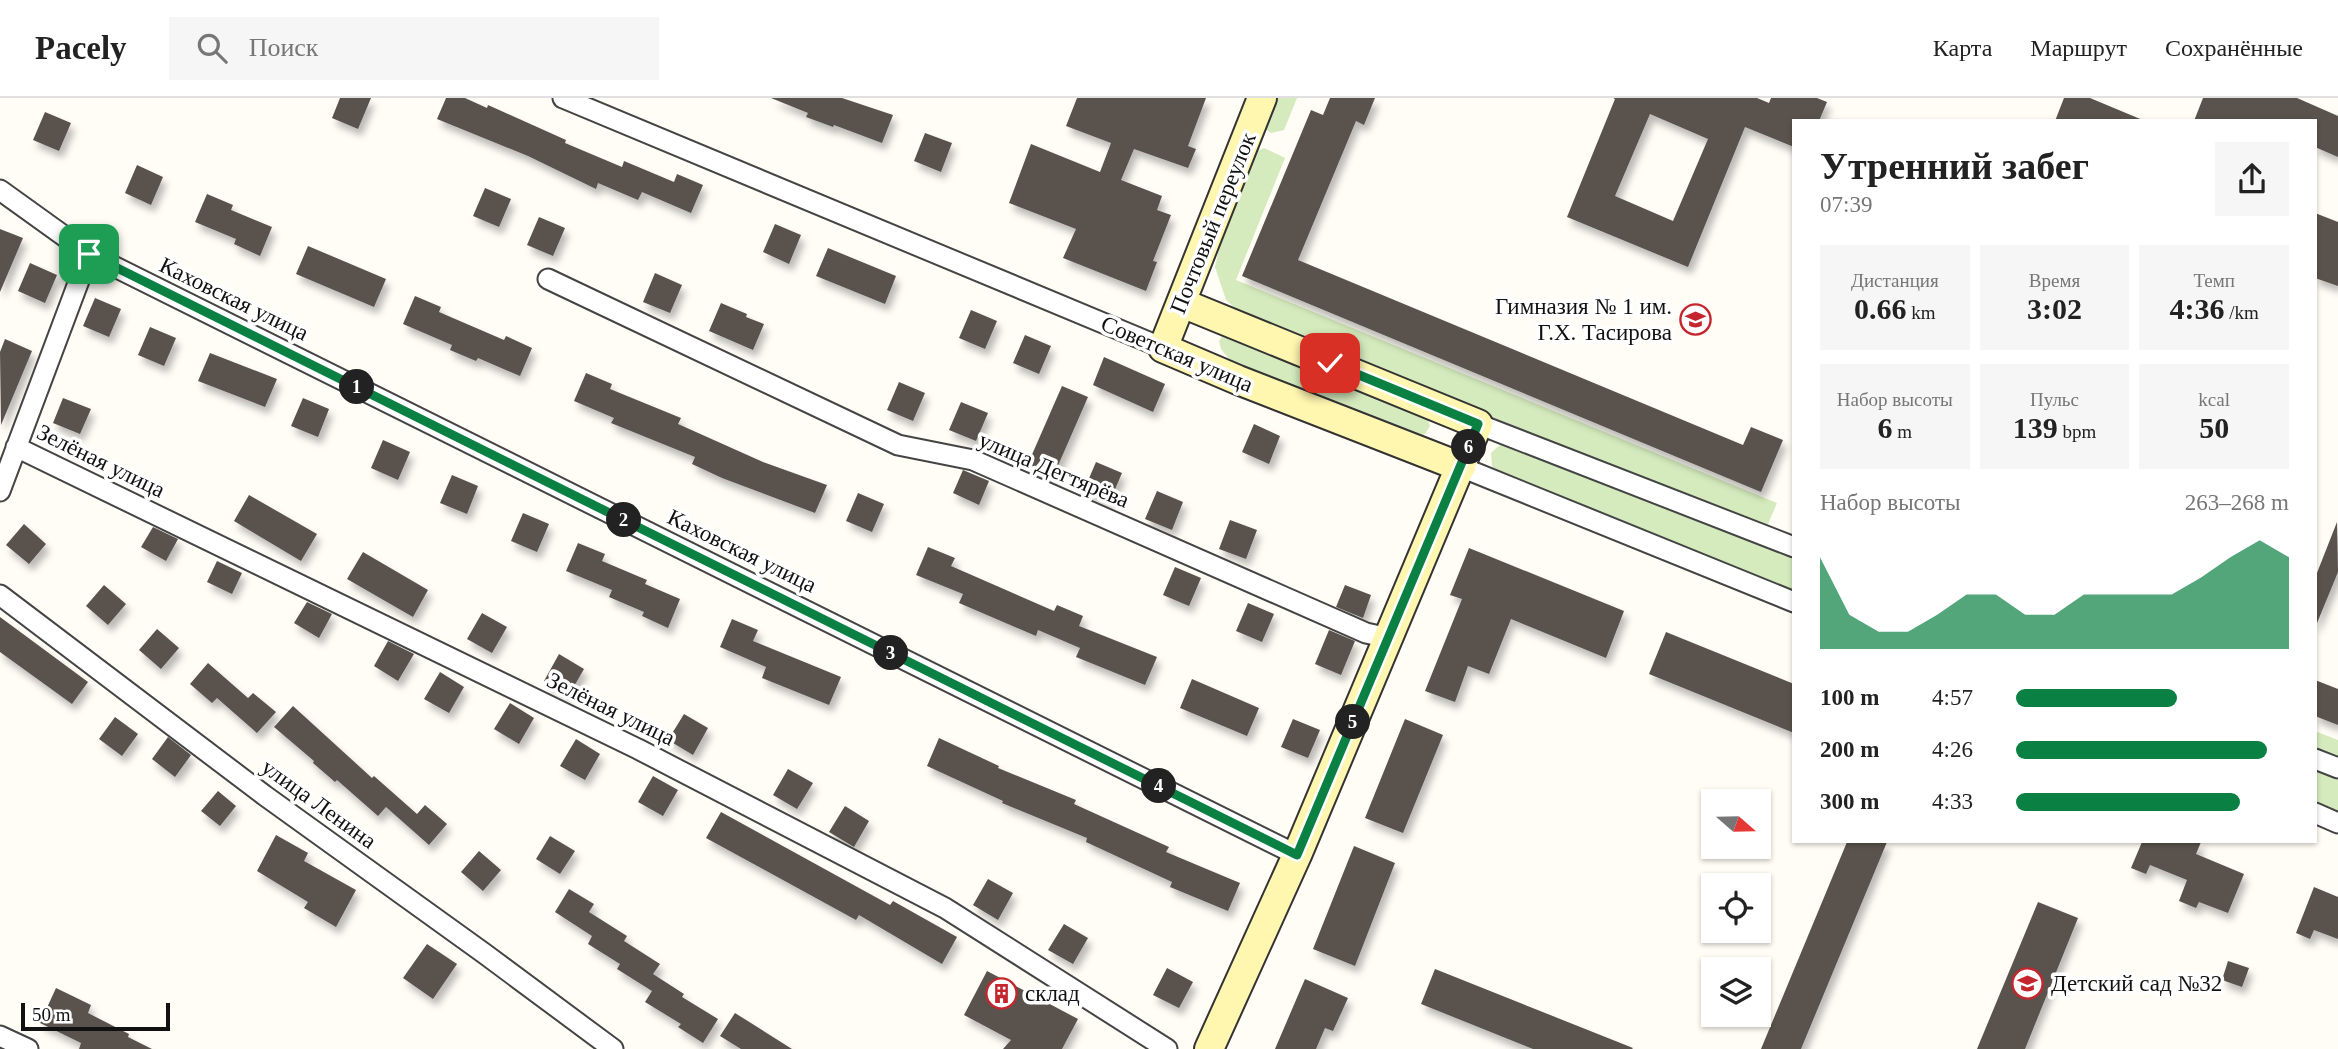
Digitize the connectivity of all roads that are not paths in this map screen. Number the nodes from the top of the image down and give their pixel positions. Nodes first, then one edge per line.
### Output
1 (1262, 98) edge
2 (569, 99) edge
3 (0, 190) edge
4 (89, 254) junction
5 (548, 279) dead end
6 (1182, 303) junction
7 (1163, 348) junction
8 (1478, 424) junction
9 (16, 447) junction
10 (1461, 467) junction
11 (0, 491) edge
12 (1792, 546) edge
13 (0, 594) edge
14 (1792, 601) edge
15 (1389, 638) junction
16 (2317, 760) edge
17 (2338, 768) edge
18 (2317, 814) edge
19 (2338, 822) edge
20 (1297, 855) junction
21 (0, 1036) edge
22 (29, 1049) edge
23 (613, 1049) edge
24 (1167, 1049) edge
25 (1209, 1049) edge

1 - 6 main road, Почтовый переулок
2 - 7 street, Советская улица
3 - 4 street, Каховская улица
4 - 9 street
4 - 20 street, Каховская улица
5 - 15 street, улица Дегтярёва
6 - 7 main road, Почтовый переулок
6 - 8 main road
7 - 10 main road, Советская улица
8 - 10 main road
8 - 12 street
9 - 11 street
9 - 24 street, Зелёная улица
10 - 14 street, Советская улица
10 - 15 main road
13 - 23 street, улица Ленина
15 - 20 main road
16 - 17 street
18 - 19 street
20 - 25 main road
21 - 22 street

